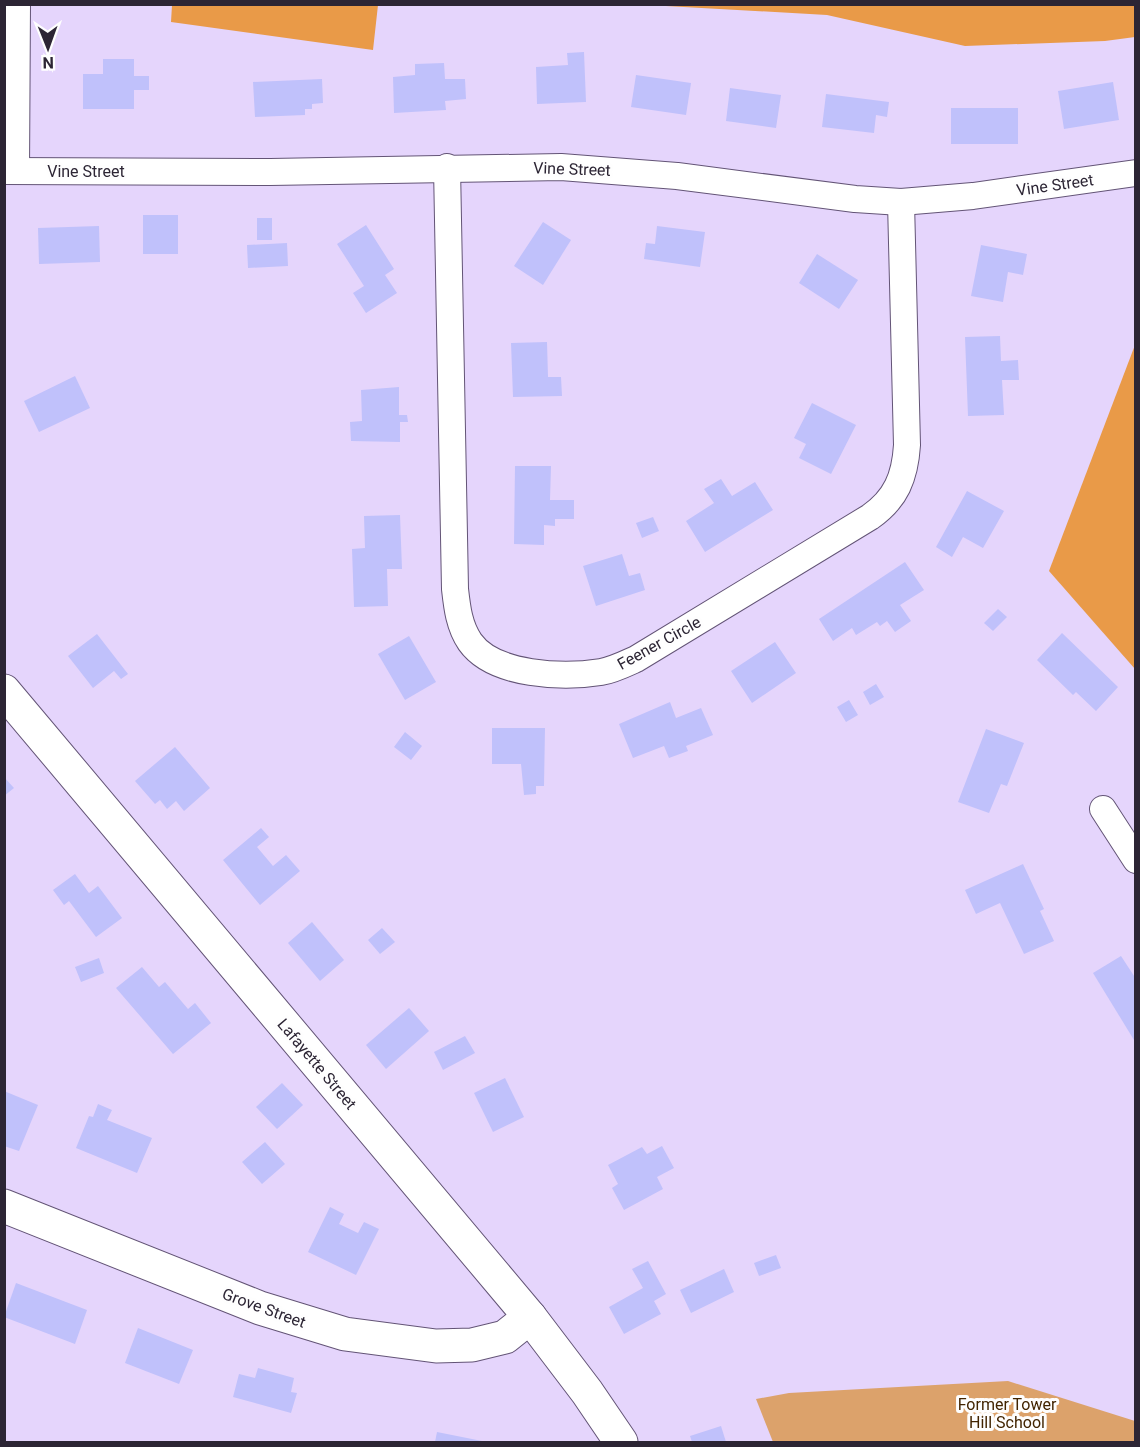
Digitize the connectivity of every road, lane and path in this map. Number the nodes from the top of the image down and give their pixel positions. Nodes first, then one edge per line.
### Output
1 (17, 4) edge
2 (447, 167) junction
3 (10, 171) edge
4 (1136, 173) edge
5 (901, 202) junction
6 (4, 691) edge
7 (1103, 809) dead end
8 (1136, 860) edge
9 (4, 1206) edge
10 (530, 1317) junction
11 (621, 1443) edge

1 - 3 street
2 - 3 street, Vine Street
2 - 5 street, Vine Street
2 - 5 street, Feener Circle
4 - 5 street, Vine Street
6 - 10 main road, Lafayette Street
7 - 8 street
9 - 10 main road, Grove Street
10 - 11 main road, Lafayette Street

